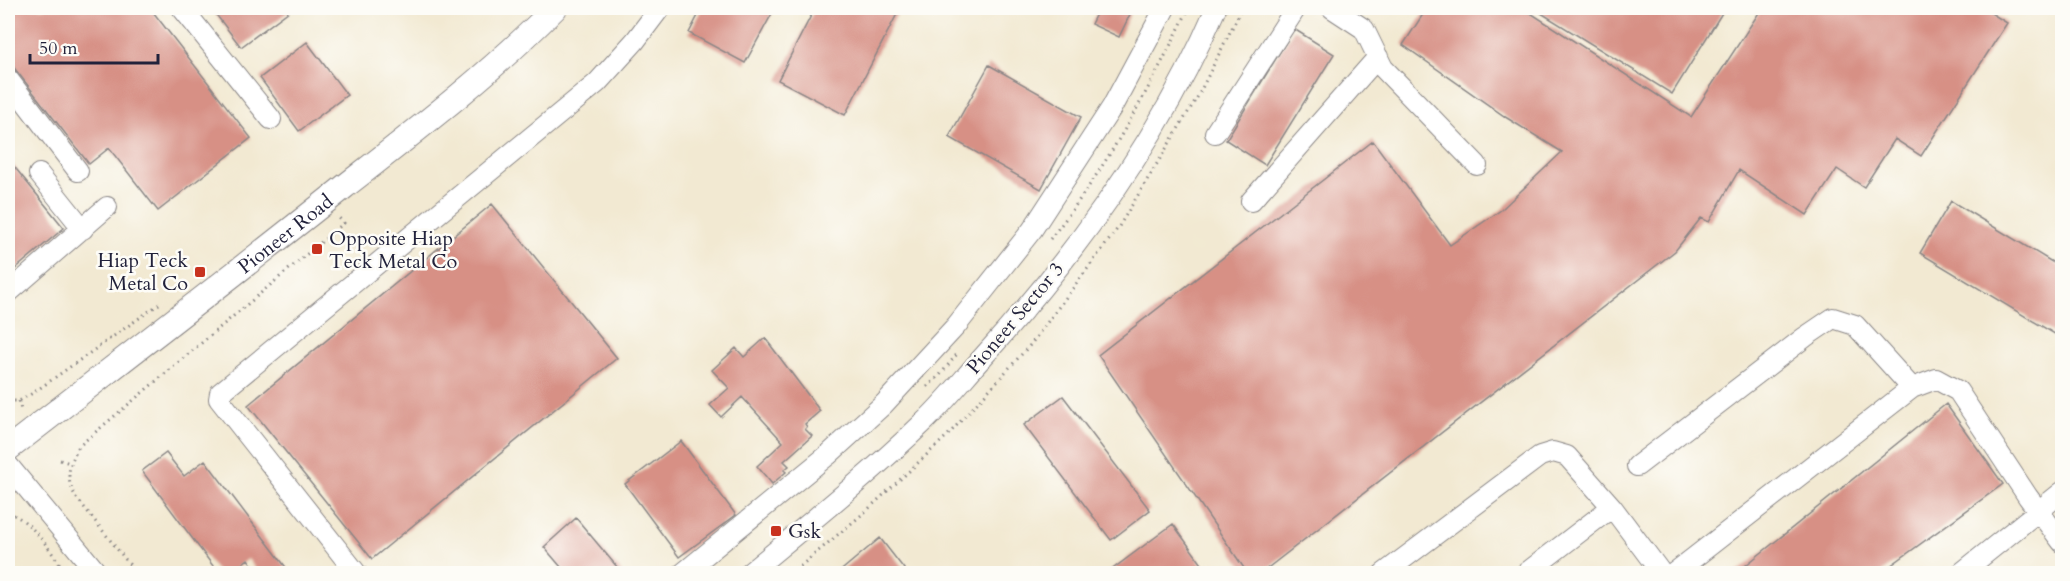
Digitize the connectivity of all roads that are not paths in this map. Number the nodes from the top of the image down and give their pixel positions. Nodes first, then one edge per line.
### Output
1 (182, 8) edge
2 (555, 8) edge
3 (660, 8) edge
4 (1165, 8) edge
5 (1216, 8) edge
6 (1296, 8) edge
7 (1332, 8) edge
8 (1378, 57) junction
9 (8, 79) edge
10 (271, 119) dead end
11 (1215, 134) dead end
12 (1477, 165) dead end
13 (78, 171) dead end
14 (39, 174) dead end
15 (1251, 201) dead end
16 (107, 207) dead end
17 (83, 229) junction
18 (8, 293) edge
19 (1911, 388) junction
20 (8, 449) edge
21 (1637, 466) dead end
22 (11, 470) edge
23 (2062, 492) edge
24 (1612, 507) junction
25 (2038, 511) junction
26 (2062, 542) edge
27 (349, 571) edge
28 (98, 573) edge
29 (682, 573) edge
30 (748, 573) edge
31 (1383, 573) edge
32 (1525, 573) edge
33 (1662, 573) edge
34 (1673, 573) edge
35 (1960, 573) edge

1 - 10 street
2 - 20 main road, Pioneer Road
3 - 27 street
4 - 29 street
5 - 30 street, Pioneer Sector 3
6 - 11 street
7 - 8 street
8 - 12 street
8 - 15 street
9 - 13 street
14 - 17 street
16 - 17 street
17 - 18 street
19 - 21 street
19 - 25 street
19 - 34 street
22 - 28 street
23 - 25 street
24 - 31 street
24 - 32 street
24 - 33 street
25 - 26 street
25 - 35 street

